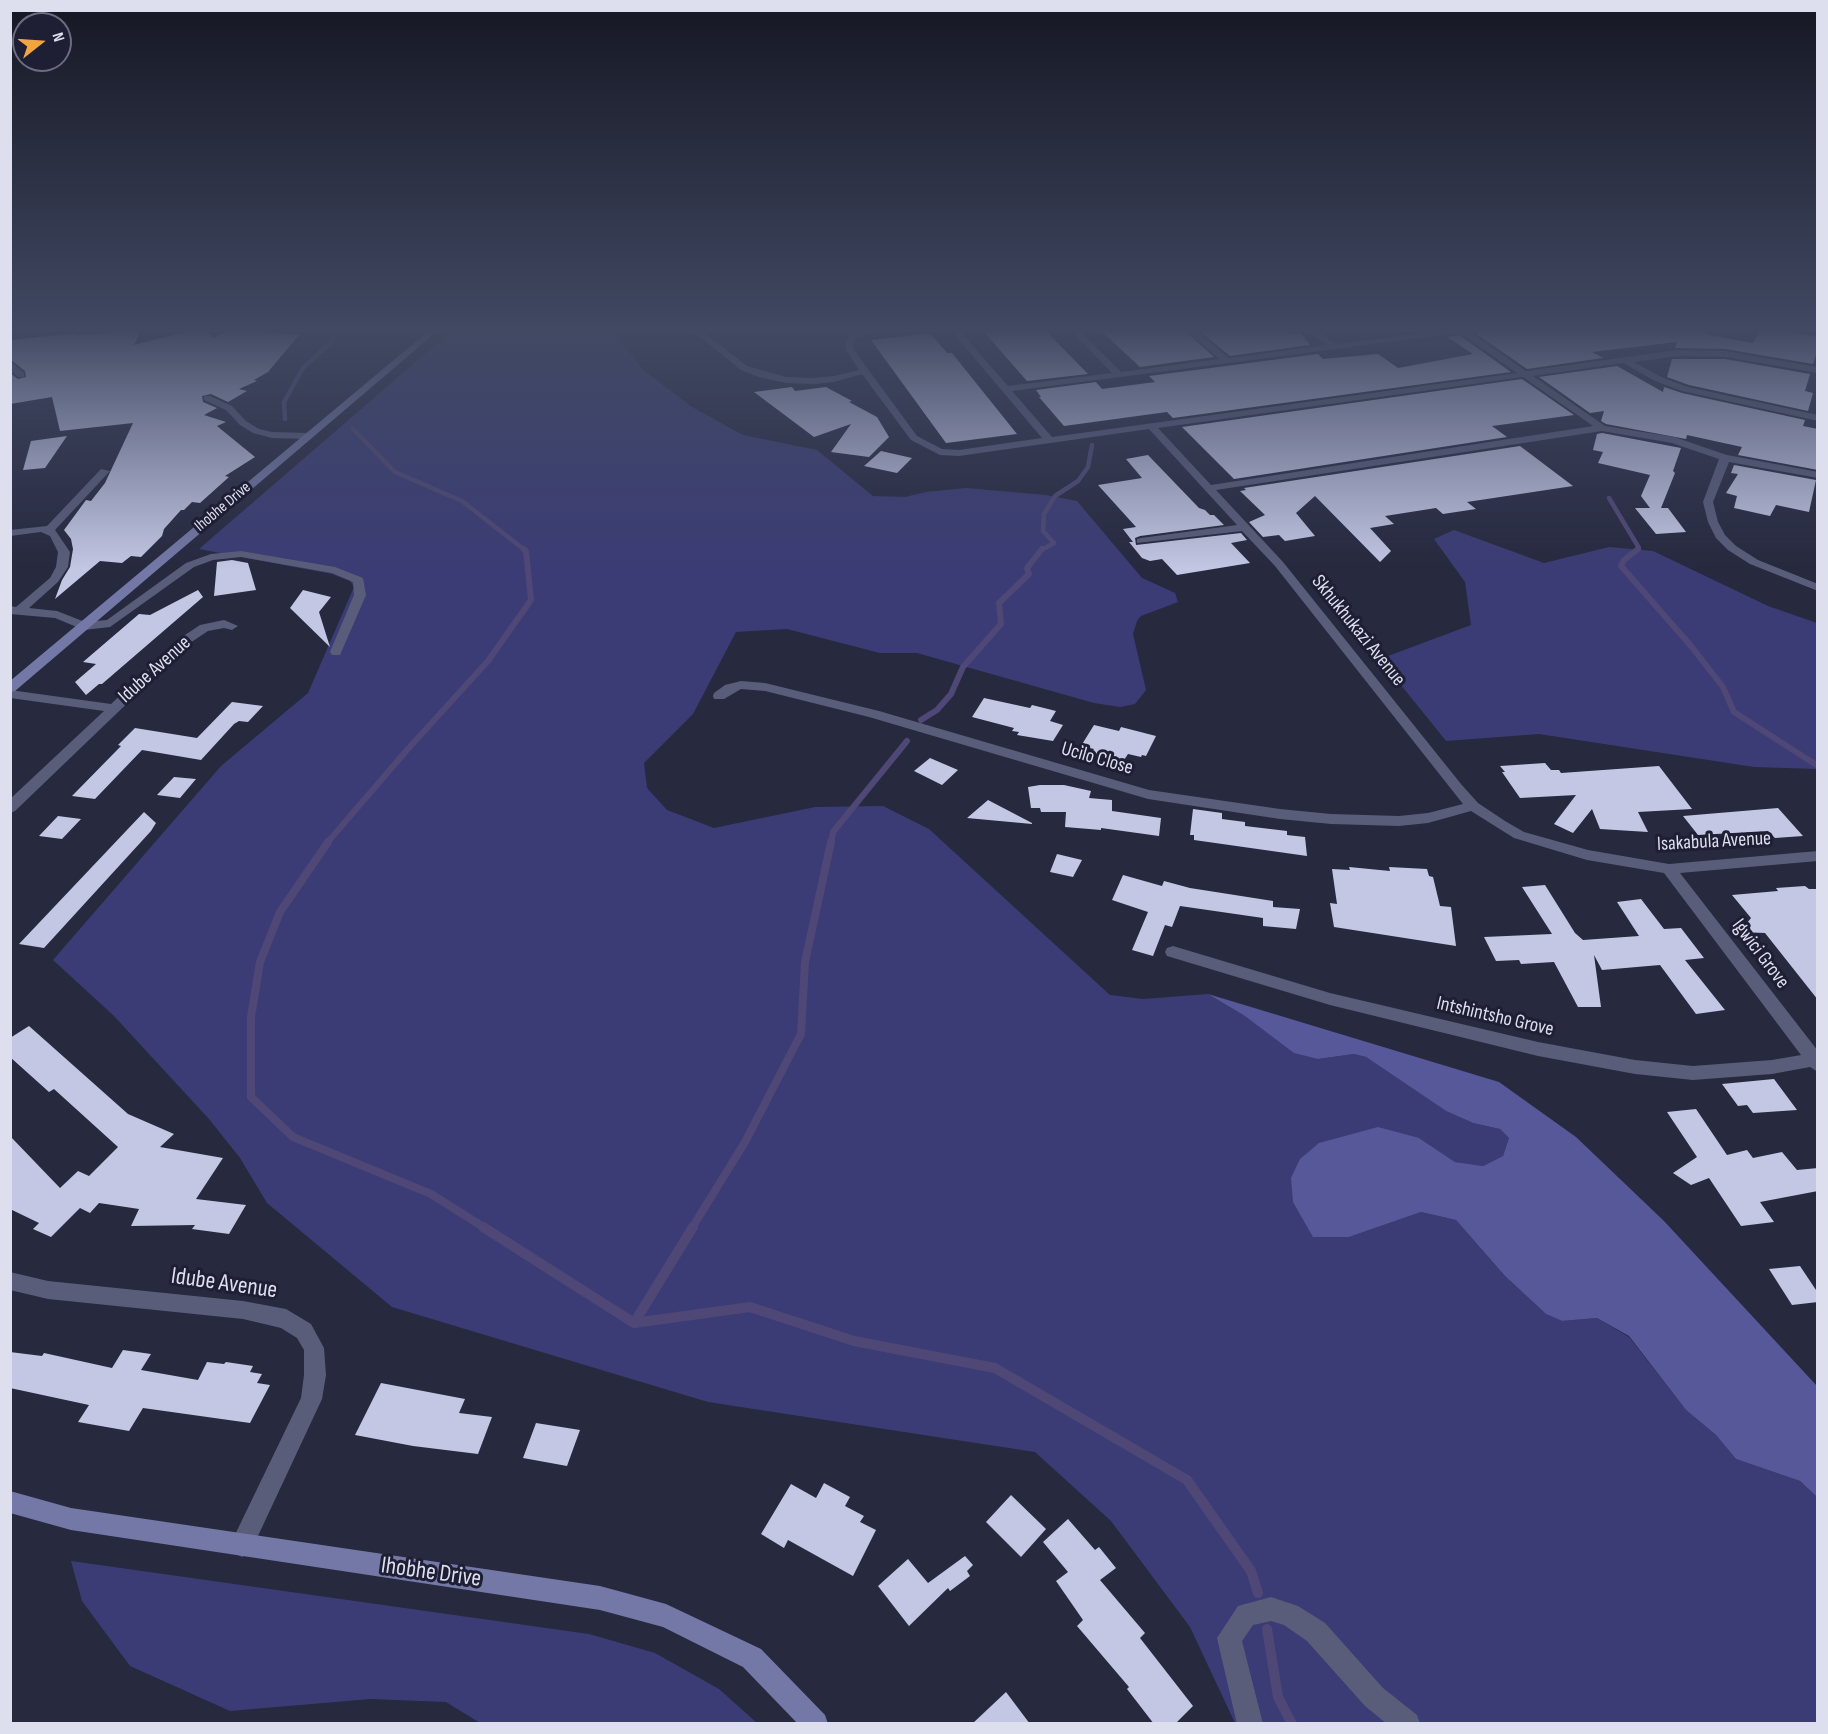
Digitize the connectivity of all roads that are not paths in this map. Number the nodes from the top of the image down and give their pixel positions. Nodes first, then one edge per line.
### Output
1 (230, 409) edge
2 (340, 409) edge
3 (892, 409) edge
4 (1022, 409) edge
5 (1282, 409) edge
6 (1575, 409) edge
7 (1776, 409) edge
8 (1818, 418) edge
9 (1152, 427) junction
10 (1602, 428) junction
11 (307, 436) junction
12 (1049, 440) junction
13 (1725, 458) junction
14 (105, 471) dead end
15 (1818, 476) edge
16 (1210, 488) junction
17 (1246, 527) junction
18 (48, 531) junction
19 (10, 533) edge
20 (1140, 541) dead end
21 (1818, 588) edge
22 (15, 610) edge
23 (84, 626) junction
24 (232, 626) dead end
25 (336, 652) dead end
26 (10, 688) edge
27 (10, 694) edge
28 (719, 696) dead end
29 (113, 708) junction
30 (1473, 806) junction
31 (10, 808) edge
32 (1544, 841) joint
33 (1818, 856) edge
34 (1669, 869) junction
35 (1173, 952) dead end
36 (1816, 1063) edge
37 (10, 1281) edge
38 (10, 1502) edge
39 (242, 1545) junction
40 (816, 1724) edge
41 (1250, 1724) edge
42 (1408, 1724) edge

1 - 11 street
2 - 11 street, Ihobhe Drive
3 - 12 street
4 - 12 street
5 - 9 street
6 - 10 street
7 - 8 street
9 - 12 street
9 - 16 street, Skhukhukazi Avenue
10 - 13 street
10 - 16 street
11 - 23 street, Ihobhe Drive
13 - 15 street
13 - 21 street
14 - 18 street
16 - 17 street, Skhukhukazi Avenue
17 - 20 street
17 - 30 street, Skhukhukazi Avenue
18 - 19 street
18 - 22 street
22 - 23 street
23 - 25 street
23 - 26 street, Ihobhe Drive
24 - 29 street, Idube Avenue
27 - 29 street, Idube Avenue
28 - 30 street, Ucilo Close
29 - 31 street, Idube Avenue
30 - 32 street, Skhukhukazi Avenue
32 - 34 street, Isakabula Avenue
33 - 34 street, Isakabula Avenue
34 - 36 street, Igwici Grove
35 - 36 street, Intshintsho Grove
37 - 39 street, Idube Avenue
38 - 39 street, Ihobhe Drive
39 - 40 street, Ihobhe Drive
41 - 42 street

